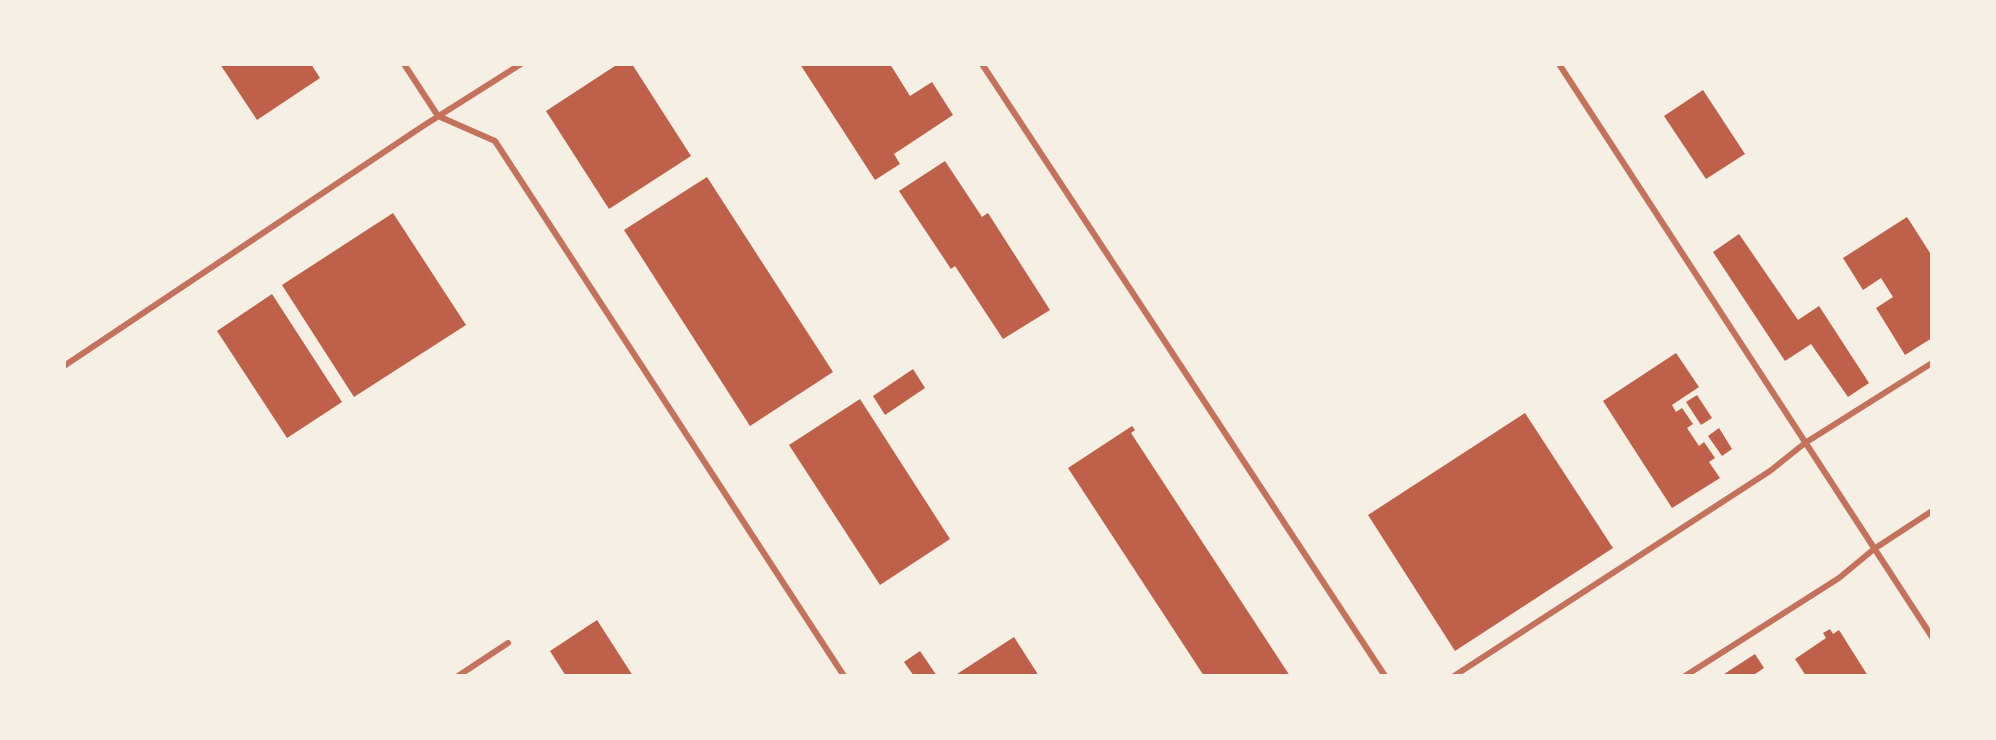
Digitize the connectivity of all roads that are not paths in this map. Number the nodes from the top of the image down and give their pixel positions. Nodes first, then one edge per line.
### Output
1 (404, 64) edge
2 (521, 64) edge
3 (982, 64) edge
4 (1559, 64) edge
5 (438, 116) junction
6 (1932, 363) edge
7 (64, 366) edge
8 (1805, 443) junction
9 (1932, 511) edge
10 (1874, 549) junction
11 (1932, 637) edge
12 (508, 643) dead end
13 (458, 676) edge
14 (844, 676) edge
15 (1385, 676) edge
16 (1454, 676) edge
17 (1685, 676) edge

1 - 5 lane
2 - 5 lane
3 - 15 lane
4 - 8 lane
5 - 7 lane
5 - 14 lane
6 - 8 lane
8 - 10 lane
8 - 16 lane
9 - 10 lane
10 - 11 lane
10 - 17 lane
12 - 13 lane

